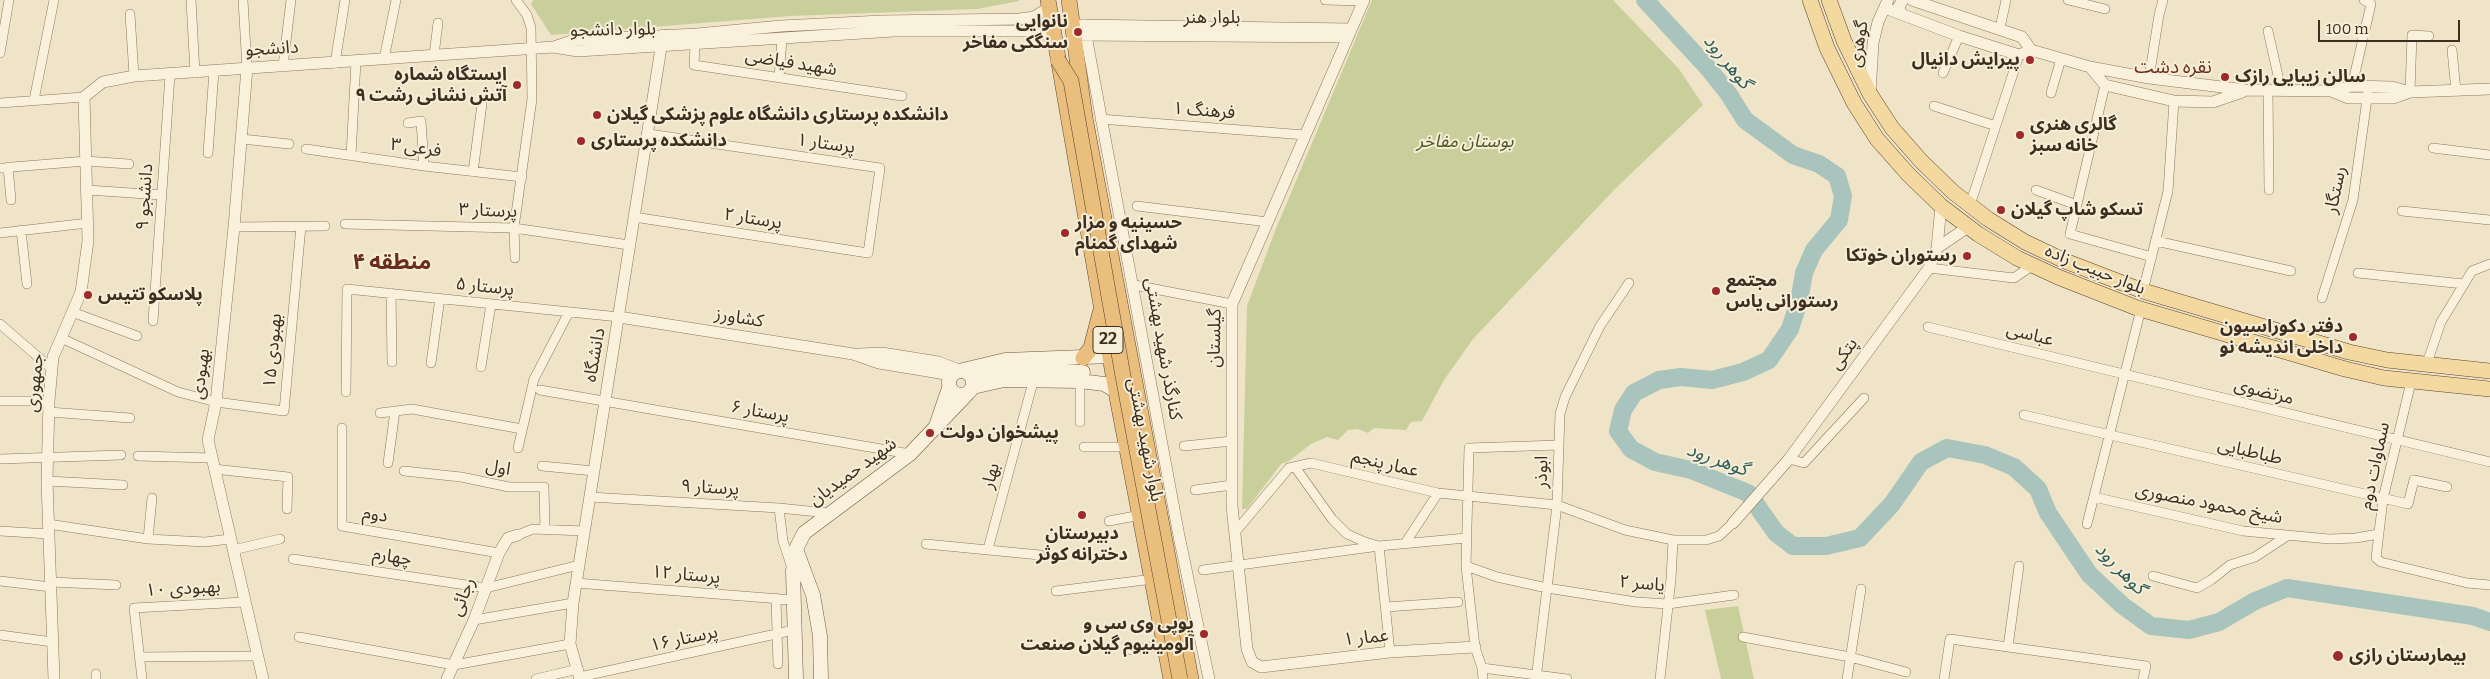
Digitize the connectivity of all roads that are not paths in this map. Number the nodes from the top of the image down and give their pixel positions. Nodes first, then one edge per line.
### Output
1 (9, 0) edge
2 (54, 0) edge
3 (191, 0) edge
4 (243, 0) edge
5 (291, 0) edge
6 (345, 0) edge
7 (396, 0) edge
8 (516, 0) edge
9 (1069, 0) edge
10 (1325, 0) edge
11 (1810, 0) edge
12 (1829, 0) edge
13 (1903, 0) edge
14 (1912, 0) edge
15 (2006, 0) edge
16 (2068, 0) edge
17 (2163, 0) edge
18 (2364, 0) edge
19 (1363, 1) edge
20 (1048, 4) edge
21 (1886, 4) edge
22 (2105, 9) dead end
23 (130, 14) dead end
24 (1901, 14) junction
25 (1020, 19) junction
26 (438, 23) dead end
27 (781, 26) junction
28 (882, 26) junction
29 (2000, 28) junction
30 (1080, 30) junction
31 (1021, 31) junction
32 (2268, 31) dead end
33 (1349, 33) junction
34 (1959, 36) junction
35 (2428, 36) dead end
36 (1054, 37) junction
37 (782, 38) junction
38 (662, 41) junction
39 (695, 45) junction
40 (552, 47) joint
41 (532, 49) junction
42 (2032, 50) junction
43 (2452, 50) dead end
44 (0, 53) edge
45 (434, 55) junction
46 (2020, 55) junction
47 (384, 59) junction
48 (2061, 59) junction
49 (1058, 60) junction
50 (356, 61) junction
51 (335, 63) junction
52 (283, 66) junction
53 (248, 68) junction
54 (2090, 68) junction
55 (214, 71) junction
56 (195, 73) junction
57 (1943, 73) dead end
58 (170, 75) junction
59 (134, 76) junction
60 (779, 78) junction
61 (2149, 78) junction
62 (2105, 85) junction
63 (2352, 86) junction
64 (2281, 89) junction
65 (2490, 89) edge
66 (2246, 90) junction
67 (2268, 90) junction
68 (2331, 91) junction
69 (2456, 91) junction
70 (2368, 92) junction
71 (2410, 92) junction
72 (2051, 93) dead end
73 (1870, 94) junction
74 (902, 96) dead end
75 (84, 97) junction
76 (34, 100) junction
77 (2174, 101) junction
78 (0, 103) edge
79 (482, 104) dead end
80 (1934, 106) dead end
81 (1100, 119) junction
82 (408, 123) dead end
83 (1996, 126) junction
84 (649, 134) junction
85 (1305, 135) junction
86 (242, 139) junction
87 (289, 144) dead end
88 (2433, 148) dead end
89 (306, 149) dead end
90 (208, 153) dead end
91 (2490, 155) edge
92 (351, 156) junction
93 (86, 161) junction
94 (129, 164) dead end
95 (424, 166) junction
96 (4, 167) edge
97 (473, 172) junction
98 (522, 177) junction
99 (87, 190) junction
100 (2036, 190) dead end
101 (2269, 190) dead end
102 (162, 195) junction
103 (11, 200) dead end
104 (1970, 205) junction
105 (2077, 205) junction
106 (1137, 206) dead end
107 (1941, 206) junction
108 (2402, 211) dead end
109 (634, 217) junction
110 (2490, 220) edge
111 (1268, 222) junction
112 (88, 223) junction
113 (345, 224) dead end
114 (301, 226) junction
115 (325, 226) dead end
116 (1968, 226) junction
117 (234, 227) junction
118 (514, 228) junction
119 (22, 230) junction
120 (0, 233) edge
121 (2156, 241) junction
122 (629, 245) junction
123 (1938, 248) junction
124 (868, 253) joint
125 (2152, 257) junction
126 (515, 258) dead end
127 (2490, 264) edge
128 (2033, 266) junction
129 (1930, 268) junction
130 (2291, 271) dead end
131 (2358, 273) dead end
132 (1629, 283) dead end
133 (27, 284) dead end
134 (2464, 284) junction
135 (1134, 285) junction
136 (2143, 291) junction
137 (391, 293) junction
138 (440, 298) junction
139 (2322, 298) dead end
140 (491, 304) junction
141 (1232, 304) junction
142 (2196, 306) junction
143 (1102, 307) junction
144 (2141, 309) junction
145 (72, 312) junction
146 (569, 312) junction
147 (619, 317) junction
148 (2242, 319) junction
149 (153, 321) dead end
150 (2190, 322) junction
151 (0, 324) edge
152 (1928, 327) dead end
153 (137, 336) dead end
154 (2238, 336) junction
155 (61, 338) junction
156 (1129, 354) junction
157 (1110, 356) junction
158 (1083, 358) junction
159 (392, 362) dead end
160 (431, 363) dead end
161 (2426, 366) junction
162 (481, 367) dead end
163 (52, 369) junction
164 (2490, 371) edge
165 (2125, 375) junction
166 (962, 381) junction
167 (1080, 381) junction
168 (1034, 382) junction
169 (2411, 382) junction
170 (1100, 384) junction
171 (2490, 389) edge
172 (540, 390) dead end
173 (1116, 391) junction
174 (346, 392) dead end
175 (1864, 398) dead end
176 (0, 400) edge
177 (605, 401) junction
178 (216, 402) junction
179 (49, 406) junction
180 (395, 411) junction
181 (380, 413) dead end
182 (2024, 415) dead end
183 (130, 418) dead end
184 (1080, 422) dead end
185 (342, 428) dead end
186 (935, 428) junction
187 (522, 429) junction
188 (2110, 435) junction
189 (2395, 440) junction
190 (1232, 441) junction
191 (1558, 445) junction
192 (1184, 446) dead end
193 (1084, 447) dead end
194 (1127, 447) junction
195 (518, 448) dead end
196 (910, 454) junction
197 (121, 455) dead end
198 (138, 456) dead end
199 (47, 458) junction
200 (0, 459) edge
201 (1789, 459) junction
202 (2490, 462) edge
203 (213, 463) junction
204 (388, 463) dead end
205 (542, 466) dead end
206 (1295, 467) junction
207 (404, 471) dead end
208 (594, 471) junction
209 (47, 481) junction
210 (123, 485) dead end
211 (1232, 485) junction
212 (2447, 487) dead end
213 (1195, 490) dead end
214 (1438, 493) junction
215 (1467, 496) junction
216 (590, 497) junction
217 (2094, 497) junction
218 (152, 498) dead end
219 (2382, 499) junction
220 (1557, 504) junction
221 (779, 508) junction
222 (287, 509) dead end
223 (828, 513) junction
224 (1141, 515) junction
225 (1110, 521) dead end
226 (1733, 522) joint
227 (2087, 524) dead end
228 (49, 529) junction
229 (545, 530) junction
230 (0, 531) edge
231 (584, 531) junction
232 (1236, 531) junction
233 (1162, 533) junction
234 (2378, 534) junction
235 (518, 535) joint
236 (1145, 536) junction
237 (2287, 536) junction
238 (1466, 538) junction
239 (148, 539) junction
240 (280, 539) dead end
241 (1673, 540) junction
242 (1406, 542) junction
243 (232, 544) junction
244 (926, 544) dead end
245 (1379, 546) junction
246 (796, 549) junction
247 (988, 549) junction
248 (500, 553) junction
249 (1040, 555) dead end
250 (293, 559) dead end
251 (1168, 562) junction
252 (579, 565) junction
253 (1240, 565) junction
254 (1466, 566) junction
255 (2019, 566) dead end
256 (1202, 570) dead end
257 (793, 571) junction
258 (1151, 573) junction
259 (1187, 576) junction
260 (2153, 576) dead end
261 (1171, 579) junction
262 (0, 581) edge
263 (576, 582) junction
264 (51, 584) junction
265 (116, 585) dead end
266 (2490, 585) edge
267 (486, 588) junction
268 (1547, 588) junction
269 (1861, 589) dead end
270 (1056, 591) dead end
271 (1734, 595) dead end
272 (776, 598) junction
273 (793, 600) junction
274 (244, 602) junction
275 (1458, 602) dead end
276 (573, 603) junction
277 (1668, 604) junction
278 (1386, 608) junction
279 (474, 620) junction
280 (794, 630) junction
281 (0, 634) edge
282 (777, 636) junction
283 (1743, 636) dead end
284 (299, 637) dead end
285 (53, 642) junction
286 (570, 644) junction
287 (1165, 645) junction
288 (1475, 647) junction
289 (2008, 647) junction
290 (1131, 650) dead end
291 (1390, 652) junction
292 (139, 656) junction
293 (257, 656) junction
294 (1186, 656) junction
295 (1850, 658) junction
296 (778, 664) dead end
297 (454, 665) junction
298 (1261, 667) joint
299 (1482, 668) junction
300 (1906, 672) dead end
301 (579, 675) edge
302 (1537, 677) edge
303 (54, 679) edge
304 (142, 679) edge
305 (263, 679) edge
306 (446, 679) edge
307 (536, 679) edge
308 (796, 679) edge
309 (822, 679) edge
310 (1171, 679) edge
311 (1180, 679) edge
312 (1190, 679) edge
313 (1204, 679) edge
314 (1209, 679) edge
315 (1483, 679) edge
316 (1567, 679) edge
317 (1660, 679) edge
318 (1846, 679) edge
319 (1944, 679) edge
320 (2143, 679) edge

1 - 44 street
2 - 76 street
3 - 56 street
4 - 53 street
5 - 52 street
6 - 51 street
7 - 47 street
8 - 41 street
9 - 30 highway, بلوار شهید بهشتی / 22
10 - 19 street
11 - 107 main road, بلوار حبیب زاده
12 - 73 main road, بلوار حبیب زاده
13 - 24 street
14 - 29 street
15 - 29 street
16 - 22 street
17 - 61 street
18 - 63 street
19 - 33 street, گیلستان
20 - 25 street, بلوار دانشجو
20 - 36 highway, بلوار شهید بهشتی / 22
21 - 24 street
21 - 73 street, گوهری
23 - 59 street
24 - 34 street
25 - 28 street, بلوار دانشجو
25 - 31 street
26 - 45 street
27 - 28 street, بلوار دانشجو
27 - 37 street
27 - 38 street, بلوار دانشجو
28 - 31 street, بلوار دانشجو
28 - 37 street, بلوار دانشجو
29 - 42 street
30 - 33 street, بلوار هنر
30 - 81 street, کنارگذر شهید بهشتی
30 - 156 highway, بلوار شهید بهشتی / 22
31 - 36 street, بلوار دانشجو
32 - 64 street
33 - 85 street, گیلستان
34 - 46 street
34 - 57 street
35 - 71 street
36 - 49 highway, بلوار شهید بهشتی / 22
37 - 39 street, بلوار دانشجو
37 - 60 street
38 - 39 street, بلوار دانشجو
38 - 40 street, بلوار دانشجو
38 - 84 street, دانشگاه
39 - 60 street, شهید فیاضی
40 - 41 street, دانشجو
41 - 45 street, دانشجو
41 - 98 street
42 - 46 street
42 - 48 street
43 - 69 street
45 - 47 street, دانشجو
46 - 83 street
47 - 50 street, دانشجو
48 - 54 street
48 - 72 street
49 - 143 highway, بلوار شهید بهشتی / 22
49 - 311 highway, bridge
50 - 51 street, دانشجو
50 - 92 street
51 - 52 street, دانشجو
52 - 53 street, دانشجو
53 - 55 street, دانشجو
53 - 86 street, بهبودی
54 - 61 street
54 - 62 street
55 - 56 street, دانشجو
55 - 90 street
56 - 58 street, دانشجو
58 - 59 street, دانشجو
58 - 102 street, دانشجو ۹
59 - 75 street, دانشجو
60 - 74 street, شهید فیاضی
61 - 66 street
62 - 77 street
62 - 105 street
63 - 68 street
63 - 70 street
64 - 67 street
64 - 68 street
65 - 69 street
66 - 67 street
66 - 77 street
67 - 101 street
68 - 70 street
69 - 71 street
70 - 71 street
70 - 139 street, رستگار
73 - 104 main road, بلوار حبیب زاده
75 - 76 street
75 - 93 street, جمهوری
76 - 78 street
77 - 121 street
79 - 97 street
80 - 83 street
81 - 85 street, فرهنگ ۱
81 - 135 street, کنارگذر شهید بهشتی
82 - 95 street
83 - 104 street
84 - 109 street, دانشگاه
84 - 124 street, پرستار ۱
85 - 111 street, گیلستان
86 - 87 street
86 - 117 street, بهبودی
88 - 91 street
89 - 92 street, فرعی ۳
92 - 95 street, فرعی ۳
93 - 94 street
93 - 96 street
93 - 99 street, جمهوری
95 - 97 street, فرعی ۳
96 - 103 street
97 - 98 street, فرعی ۳
98 - 118 street
99 - 102 street
99 - 112 street, جمهوری
100 - 105 street
102 - 149 street, دانشجو ۹
104 - 136 main road, بلوار حبیب زاده
105 - 125 street
106 - 111 street
107 - 116 main road, بلوار حبیب زاده
107 - 123 street
108 - 110 street
109 - 122 street, دانشگاه
109 - 124 street, پرستار ۲
111 - 141 street, گیلستان
112 - 119 street
112 - 145 street, جمهوری
113 - 118 street, پرستار ۳
114 - 115 street
114 - 117 street
114 - 178 street, بهبودی ۱۵
116 - 123 street
116 - 128 main road, بلوار حبیب زاده
117 - 178 street, بهبودی
118 - 122 street, پرستار ۳
118 - 126 street
119 - 120 street
119 - 133 street
121 - 125 street
121 - 130 street
122 - 147 street, دانشگاه
123 - 129 street, پتکی
125 - 136 street
127 - 134 street
128 - 129 street
128 - 144 main road, بلوار حبیب زاده
129 - 201 street, پتکی
131 - 134 street
132 - 191 street, ابوذر
134 - 161 street
135 - 141 street
135 - 259 street, کنارگذر شهید بهشتی
136 - 142 main road, بلوار حبیب زاده
137 - 138 street, پرستار ۵
137 - 159 street
137 - 174 street, پرستار ۵
138 - 140 street, پرستار ۵
138 - 160 street
140 - 146 street, پرستار ۵
140 - 162 street
141 - 190 street, گیلستان
142 - 148 main road, بلوار حبیب زاده
142 - 150 main road
143 - 157 highway, بلوار شهید بهشتی / 22
143 - 158 highway
144 - 150 main road, بلوار حبیب زاده
144 - 165 street
145 - 153 street
145 - 155 street, جمهوری
146 - 147 street, پرستار ۵
146 - 187 street
147 - 166 street, کشاورز
147 - 177 street, دانشگاه
148 - 154 main road
148 - 161 main road, بلوار حبیب زاده
150 - 154 main road, بلوار حبیب زاده
151 - 163 street
152 - 165 street, عباسی
154 - 169 main road, بلوار حبیب زاده
155 - 163 street, جمهوری
155 - 178 street
156 - 157 highway
156 - 233 highway, بلوار شهید بهشتی / 22
157 - 158 main road
157 - 173 highway, بلوار شهید بهشتی / 22
158 - 166 main road
161 - 164 main road, بلوار حبیب زاده
163 - 179 street, جمهوری
165 - 188 street
165 - 189 street, مرتضوی
166 - 168 main road
166 - 170 main road
166 - 186 main road, شهید حمیدیان
166 - 186 main road, شهید حمیدیان
167 - 168 main road
167 - 170 main road
167 - 184 street
168 - 247 street, بهار
169 - 171 main road, بلوار حبیب زاده
169 - 189 street, سماوات دوم
170 - 173 main road
172 - 177 street, پرستار ۶
173 - 194 highway, بلوار شهید بهشتی / 22
175 - 201 street
176 - 179 street
177 - 196 street, پرستار ۶
177 - 208 street, دانشگاه
178 - 203 street, بهبودی
179 - 183 street
179 - 199 street, جمهوری
180 - 181 street
180 - 187 street
180 - 204 street
182 - 188 street, طباطبایی
185 - 248 street, دوم
186 - 196 main road, شهید حمیدیان
187 - 195 street
188 - 217 street
188 - 219 street, طباطبایی
189 - 202 street, مرتضوی
189 - 219 street, سماوات دوم
190 - 192 street
190 - 211 street, گیلستان
191 - 215 street
191 - 220 street, ابوذر
193 - 194 street
194 - 224 highway, بلوار شهید بهشتی / 22
196 - 223 main road, شهید حمیدیان
197 - 199 street
198 - 203 street
199 - 200 street
199 - 209 street, جمهوری
201 - 226 street, پتکی
203 - 222 street
203 - 243 street, بهبودی
205 - 208 street
206 - 214 street, عمار پنجم
206 - 232 street
206 - 245 street
207 - 229 street, اول
208 - 216 street, دانشگاه
209 - 210 street
209 - 228 street, جمهوری
211 - 213 street
211 - 232 street, گیلستان
212 - 219 street, طباطبایی
214 - 215 street, عمار پنجم
214 - 242 street
215 - 220 street, عمار پنجم
215 - 238 street
216 - 221 street, پرستار ۹
216 - 231 street, دانشگاه
217 - 227 street
217 - 237 street, شیخ محمود منصوری
218 - 239 street
219 - 234 street, سماوات دوم
220 - 241 street, عمار پنجم
220 - 268 street, ابوذر
221 - 223 street, پرستار ۹
221 - 257 street
223 - 246 main road, شهید حمیدیان
224 - 225 street
224 - 236 highway, بلوار شهید بهشتی / 22
226 - 241 street
228 - 230 street
228 - 239 street
228 - 264 street, جمهوری
229 - 231 street
229 - 235 street
231 - 252 street, دانشگاه
232 - 253 street, گیلستان
233 - 236 highway
233 - 251 highway, بلوار شهید بهشتی / 22
234 - 237 street, شیخ محمود منصوری
234 - 266 street, سماوات دوم
235 - 248 street, رجائی
236 - 258 highway, بلوار شهید بهشتی / 22
237 - 260 street
238 - 242 street
238 - 254 street
239 - 243 street
240 - 243 street
241 - 277 street
242 - 245 street
243 - 274 street, بهبودی
244 - 247 street
245 - 253 street
245 - 278 street
246 - 257 main road
246 - 309 main road
247 - 249 street
248 - 267 street, رجائی
250 - 267 street, چهارم
251 - 258 highway
251 - 261 highway, بلوار شهید بهشتی / 22
252 - 263 street, دانشگاه
252 - 267 street
253 - 256 street
253 - 298 street, گیلستان
254 - 268 street, یاسر ۲
254 - 288 street
255 - 289 street
257 - 273 main road
258 - 270 street
258 - 287 highway, بلوار شهید بهشتی / 22
259 - 261 street
259 - 314 street, کنارگذر شهید بهشتی
261 - 294 highway, بلوار شهید بهشتی / 22
262 - 264 street
263 - 272 street, پرستار ۱۲
263 - 276 street, دانشگاه
264 - 265 street
264 - 285 street, جمهوری
267 - 279 street, رجائی
268 - 277 street, یاسر ۲
268 - 302 street, ابوذر
269 - 295 street
271 - 277 street, یاسر ۲
272 - 273 street, پرستار ۱۲
272 - 282 street
273 - 280 main road
274 - 292 street, بهبودی ۱۰
274 - 293 street, بهبودی
275 - 278 street
276 - 279 street
276 - 286 street, دانشگاه
277 - 317 street
278 - 291 street
279 - 297 street, رجائی
280 - 282 street, پرستار ۱۶
280 - 308 main road
281 - 285 street
282 - 296 street
282 - 301 street, پرستار ۱۶
283 - 295 street
284 - 297 street
285 - 303 street, جمهوری
286 - 297 street
286 - 301 street, دانشگاه
287 - 290 street
287 - 310 highway, بلوار شهید بهشتی / 22
288 - 291 street, عمار ۱
288 - 299 street
289 - 319 street
289 - 320 street
291 - 298 street, عمار ۱
292 - 293 street
292 - 304 street, بهبودی ۱۰
293 - 305 street, بهبودی
294 - 312 highway, بلوار شهید بهشتی / 22
294 - 313 street
295 - 300 street
295 - 318 street
297 - 306 street, رجائی
299 - 302 street
299 - 315 street
301 - 307 street, پرستار ۱۶
302 - 316 street

